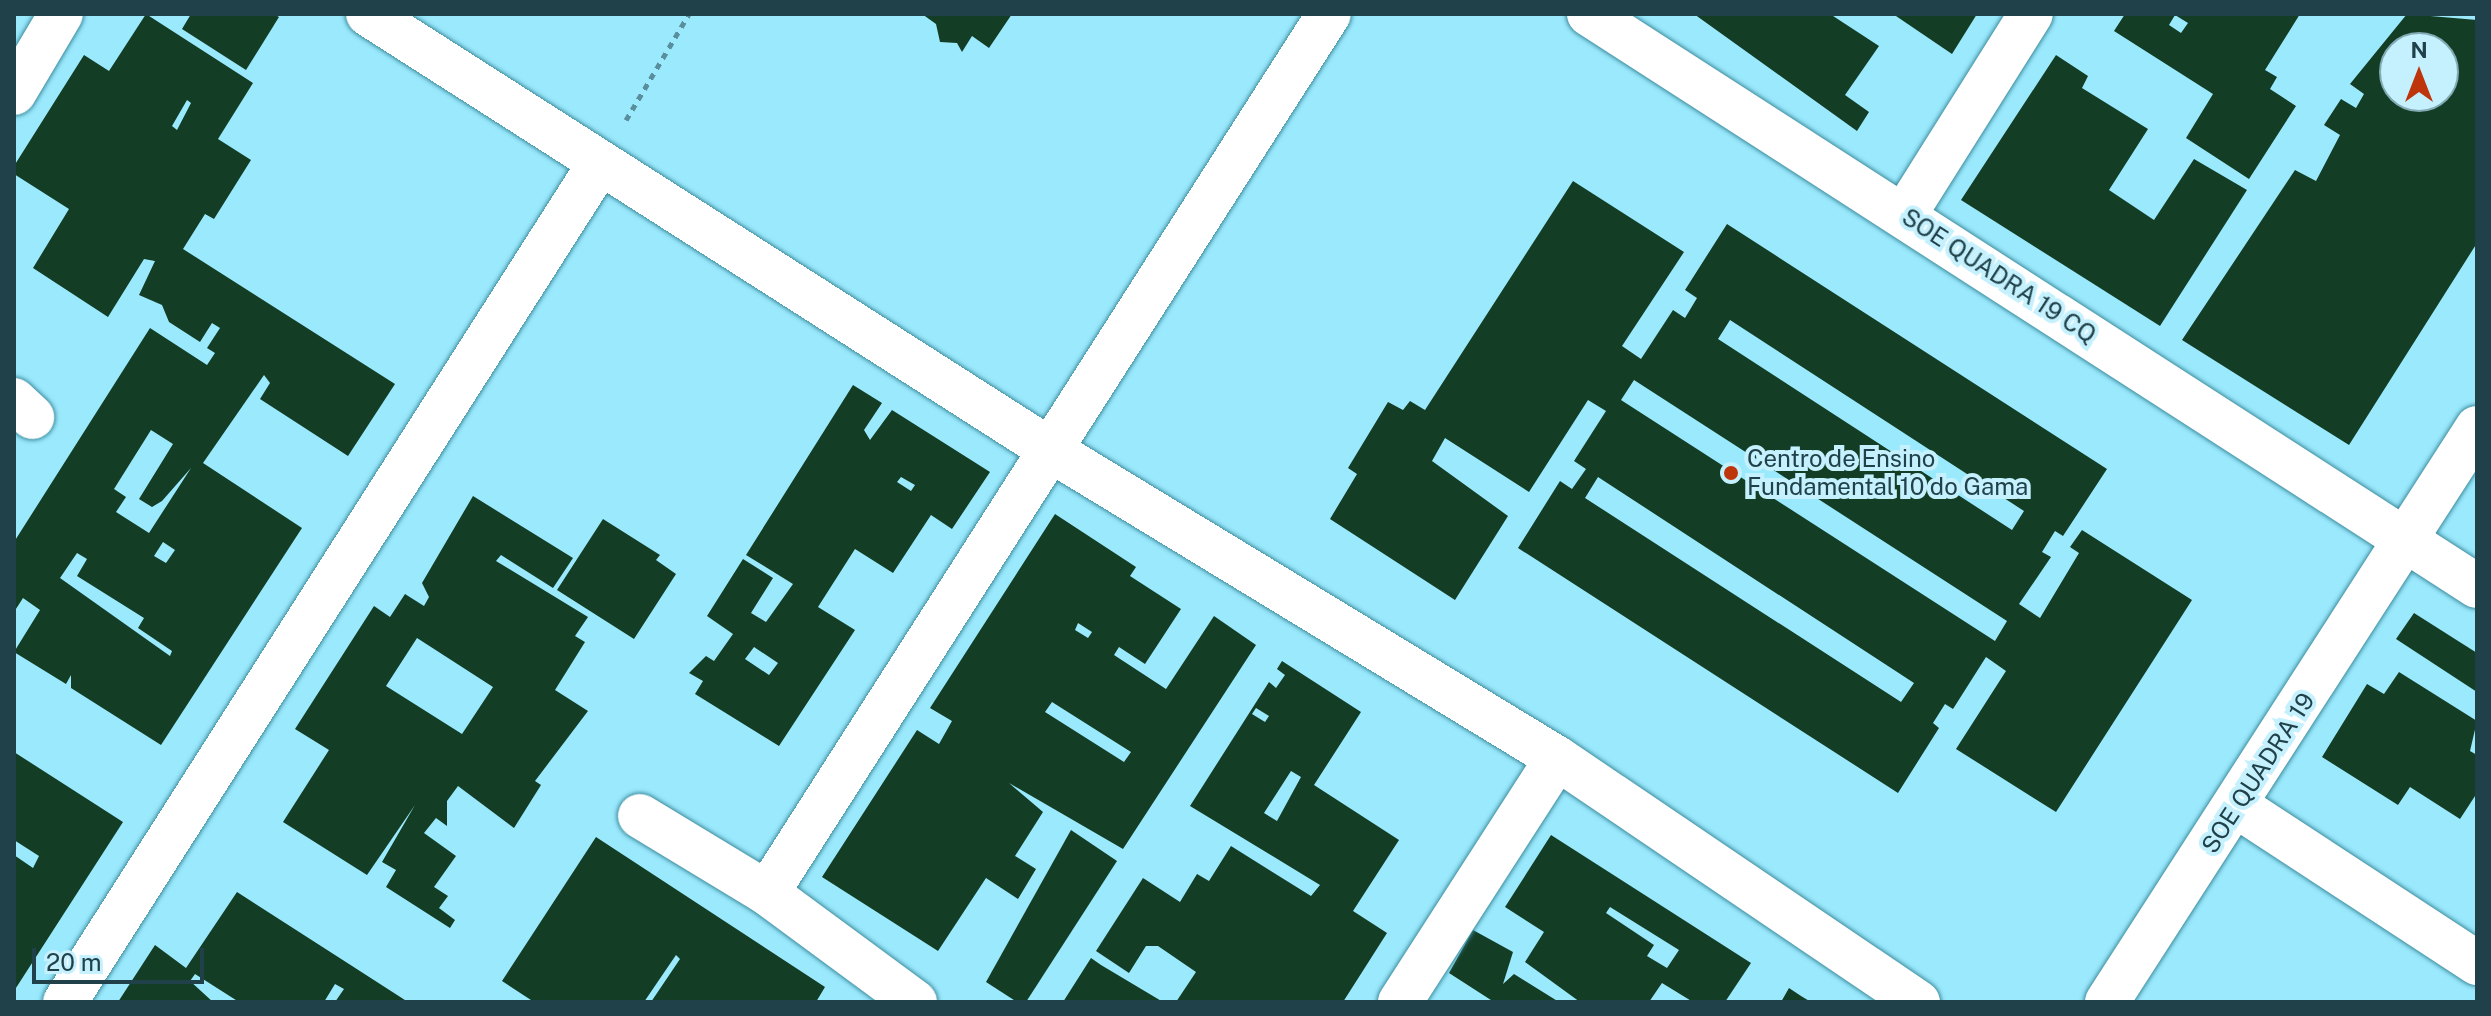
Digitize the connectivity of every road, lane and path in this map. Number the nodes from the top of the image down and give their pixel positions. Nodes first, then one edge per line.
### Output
1 (61, 14) edge
2 (368, 14) edge
3 (689, 14) edge
4 (1329, 14) edge
5 (1589, 14) edge
6 (2031, 14) edge
7 (14, 93) edge
8 (598, 166) junction
9 (1905, 214) junction
10 (2477, 428) edge
11 (1052, 451) junction
12 (2407, 541) junction
13 (2477, 586) edge
14 (1557, 758) junction
15 (2237, 806) junction
16 (640, 816) dead end
17 (767, 893) junction
18 (2477, 963) edge
19 (65, 1002) edge
20 (915, 1002) edge
21 (1400, 1002) edge
22 (1918, 1002) edge
23 (2107, 1002) edge

1 - 7 street
2 - 8 street
3 - 8 path
4 - 11 street
5 - 9 street, SOE QUADRA 19 CQ
6 - 9 street
8 - 11 street
8 - 19 street
9 - 12 street, SOE QUADRA 19 CQ
10 - 12 street, SOE QUADRA 19
11 - 14 street
11 - 17 street
12 - 13 street
12 - 15 street, SOE QUADRA 19
14 - 21 street
14 - 22 street
15 - 18 street
15 - 23 street, SOE QUADRA 19
16 - 17 street
17 - 20 street

